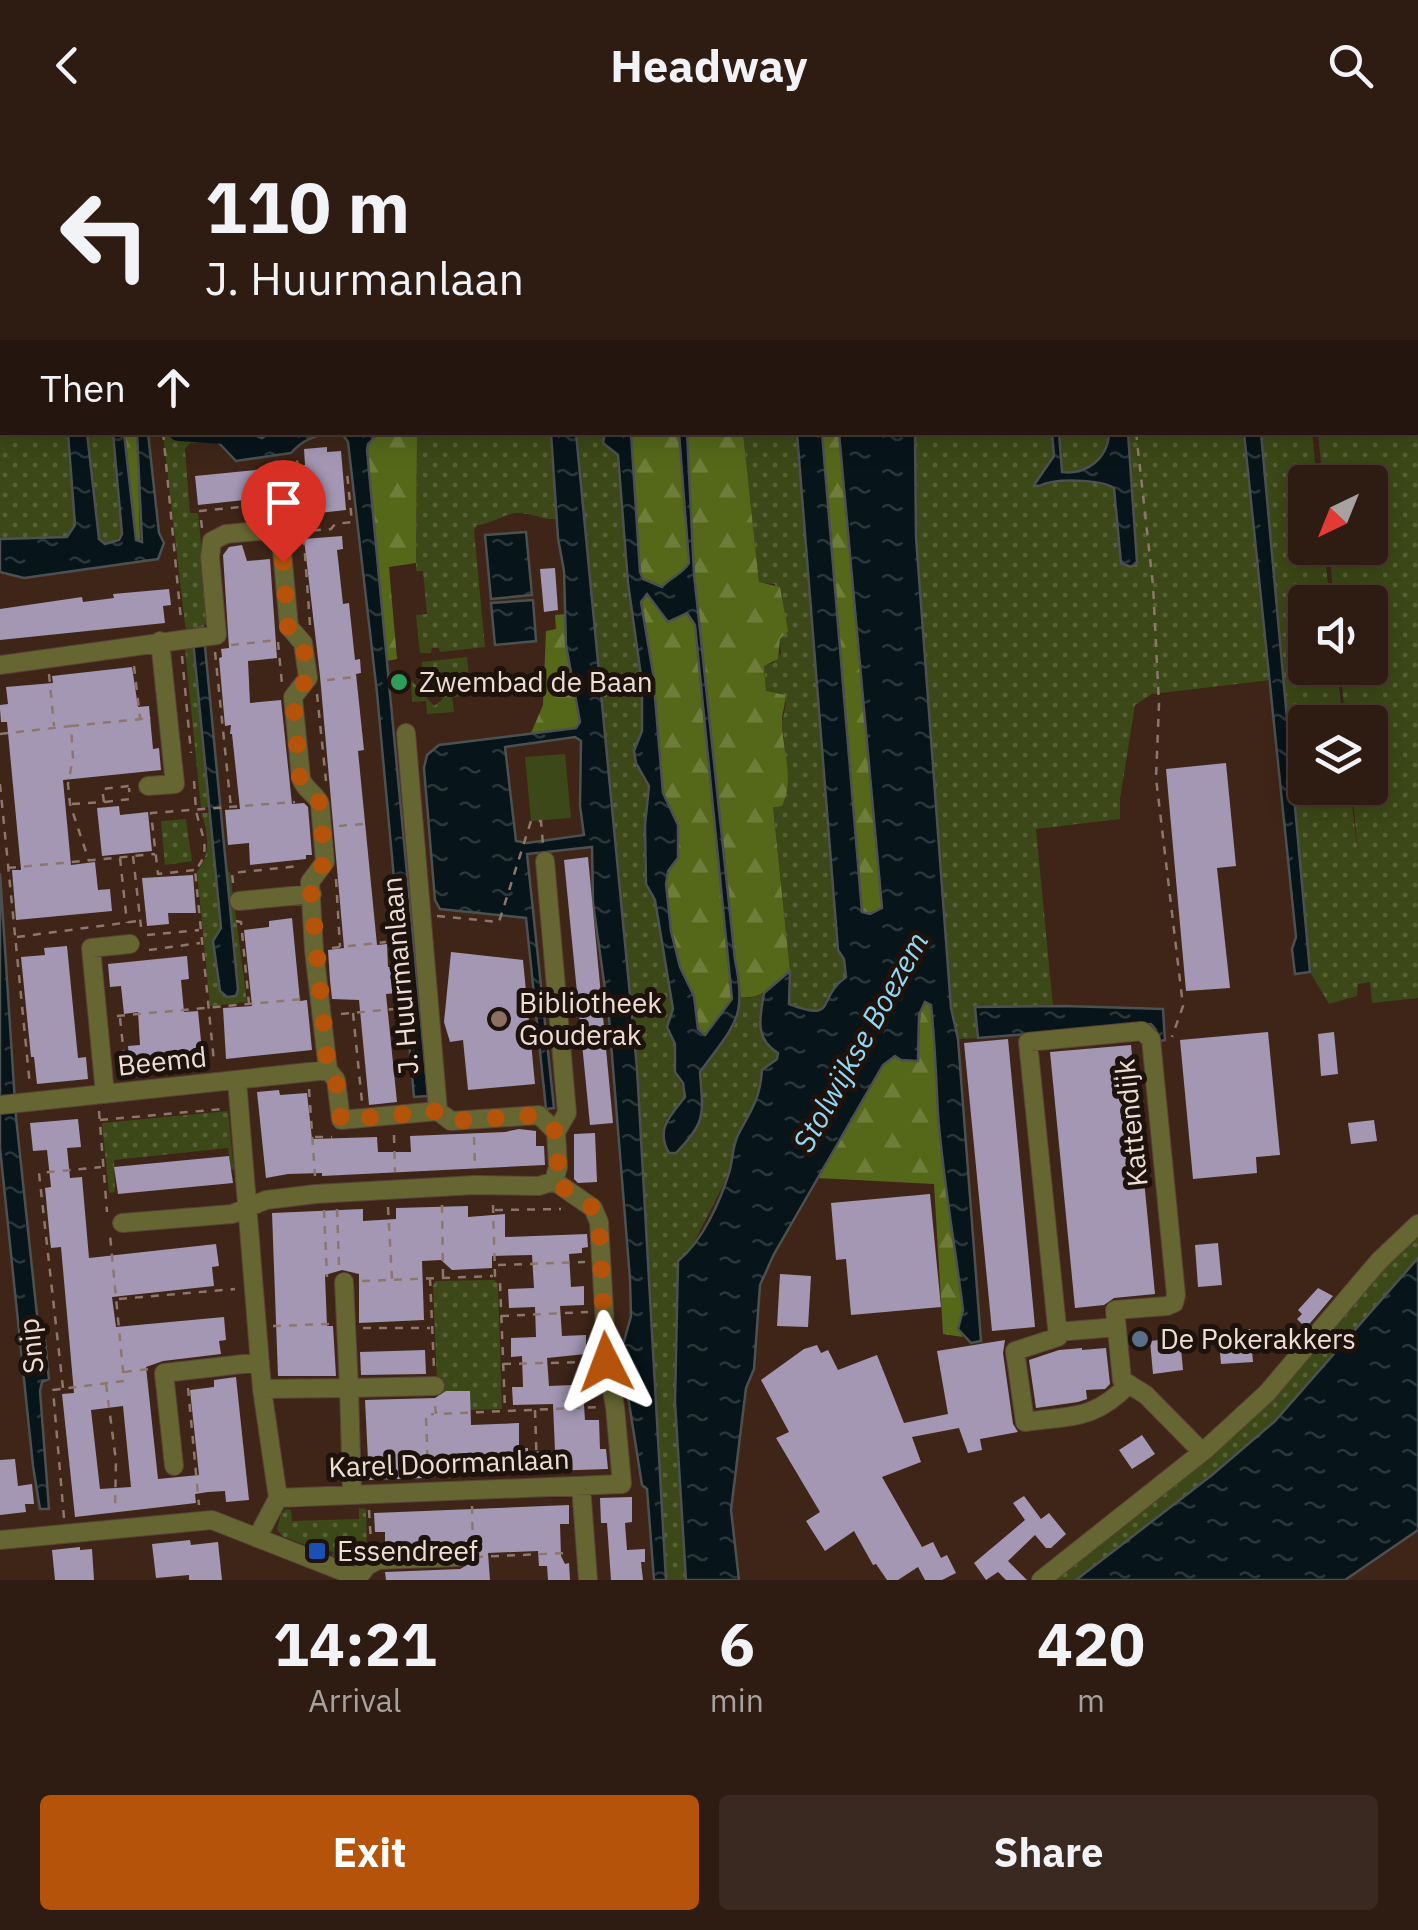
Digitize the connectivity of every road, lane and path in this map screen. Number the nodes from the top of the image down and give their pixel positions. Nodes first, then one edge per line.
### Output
1 (162, 435) edge
2 (1136, 435) edge
3 (297, 460) dead end
4 (347, 473) dead end
5 (300, 500) junction
6 (303, 526) junction
7 (280, 529) junction
8 (212, 541) junction
9 (181, 639) junction
10 (160, 641) junction
11 (213, 641) junction
12 (303, 643) junction
13 (131, 645) junction
14 (48, 658) junction
15 (0, 665) edge
16 (355, 677) dead end
17 (316, 681) dead end
18 (293, 701) junction
19 (168, 717) junction
20 (140, 720) junction
21 (71, 726) junction
22 (54, 728) junction
23 (406, 733) dead end
24 (0, 734) edge
25 (191, 754) dead end
26 (193, 772) dead end
27 (0, 784) edge
28 (138, 786) junction
29 (104, 802) junction
30 (70, 804) junction
31 (231, 808) dead end
32 (222, 809) dead end
33 (179, 810) junction
34 (196, 810) junction
35 (180, 819) dead end
36 (364, 824) dead end
37 (322, 828) junction
38 (156, 846) junction
39 (163, 846) dead end
40 (156, 854) junction
41 (133, 856) junction
42 (120, 858) junction
43 (89, 860) junction
44 (544, 861) joint
45 (190, 862) dead end
46 (325, 862) junction
47 (8, 868) junction
48 (193, 870) junction
49 (312, 894) junction
50 (240, 901) dead end
51 (422, 914) junction
52 (140, 921) junction
53 (127, 923) junction
54 (201, 930) junction
55 (172, 932) junction
56 (16, 937) junction
57 (136, 940) junction
58 (202, 942) junction
59 (386, 942) dead end
60 (174, 947) junction
61 (340, 947) junction
62 (314, 950) junction
63 (320, 1007) junction
64 (209, 1008) junction
65 (395, 1010) dead end
66 (353, 1014) junction
67 (120, 1016) junction
68 (97, 1018) junction
69 (1172, 1037) dead end
70 (328, 1070) junction
71 (308, 1073) junction
72 (236, 1080) junction
73 (216, 1084) junction
74 (127, 1092) junction
75 (101, 1095) junction
76 (27, 1102) junction
77 (0, 1105) edge
78 (240, 1108) junction
79 (438, 1111) junction
80 (393, 1114) junction
81 (364, 1118) junction
82 (472, 1119) junction
83 (98, 1120) junction
84 (556, 1132) junction
85 (104, 1167) junction
86 (554, 1181) junction
87 (484, 1185) junction
88 (442, 1187) junction
89 (391, 1189) junction
90 (326, 1193) junction
91 (249, 1206) junction
92 (593, 1208) junction
93 (493, 1210) junction
94 (122, 1223) dead end
95 (1418, 1224) edge
96 (601, 1261) junction
97 (495, 1265) junction
98 (495, 1276) junction
99 (430, 1278) junction
100 (444, 1278) junction
101 (392, 1280) junction
102 (337, 1282) junction
103 (254, 1287) junction
104 (117, 1299) junction
105 (604, 1312) junction
106 (501, 1316) junction
107 (257, 1326) junction
108 (346, 1326) junction
109 (1117, 1327) junction
110 (433, 1328) junction
111 (1058, 1332) junction
112 (260, 1362) junction
113 (606, 1362) junction
114 (503, 1364) junction
115 (186, 1370) junction
116 (124, 1372) junction
117 (164, 1372) junction
118 (106, 1384) junction
119 (1129, 1384) junction
120 (434, 1386) junction
121 (349, 1388) junction
122 (64, 1389) junction
123 (262, 1389) junction
124 (616, 1407) junction
125 (535, 1410) junction
126 (505, 1412) junction
127 (436, 1414) junction
128 (1202, 1452) junction
129 (174, 1466) dead end
130 (582, 1486) junction
131 (538, 1487) junction
132 (471, 1490) junction
133 (429, 1491) junction
134 (360, 1494) junction
135 (278, 1498) junction
136 (200, 1521) junction
137 (114, 1530) junction
138 (65, 1534) junction
139 (257, 1538) junction
140 (0, 1540) edge
141 (586, 1552) junction
142 (459, 1558) dead end
143 (372, 1562) junction
144 (356, 1580) edge
145 (588, 1580) edge
146 (1040, 1580) edge

1 - 9 path
2 - 69 path
3 - 5 path
4 - 6 path
5 - 6 path
5 - 8 path
6 - 7 path
6 - 12 path
7 - 8 street
7 - 12 street
8 - 11 street
9 - 10 street
9 - 11 street
9 - 25 path
10 - 13 street
10 - 19 street
11 - 18 path
11 - 31 path
12 - 18 street
13 - 14 street
13 - 20 path
14 - 15 street
14 - 22 path
16 - 17 path
18 - 37 street
19 - 20 path
19 - 28 street
20 - 21 path
21 - 22 path
21 - 30 path
22 - 24 path
23 - 51 street, J. Huurmanlaan
26 - 34 path
27 - 47 path
28 - 29 path
28 - 29 path
29 - 30 path
30 - 43 path
32 - 34 path
33 - 34 path
33 - 35 path
33 - 38 path
34 - 48 path
36 - 37 path
37 - 46 street
38 - 39 path
38 - 40 path
40 - 41 path
40 - 48 path
41 - 42 path
41 - 52 path
42 - 43 path
42 - 53 path
43 - 47 path
44 - 51 path
44 - 84 street
45 - 48 path
46 - 49 street
46 - 61 path
47 - 56 path
48 - 54 path
49 - 50 street
49 - 62 street
51 - 79 street, J. Huurmanlaan
52 - 53 path
52 - 57 path
53 - 56 path
53 - 57 path
54 - 55 path
54 - 58 path
55 - 57 path
55 - 60 path
56 - 76 path
57 - 60 path
57 - 68 street
58 - 60 path
58 - 64 path
59 - 61 path
61 - 62 path
62 - 63 street
63 - 64 path
63 - 66 path
63 - 70 street
64 - 67 path
64 - 73 path
65 - 66 path
66 - 81 path
67 - 68 path
67 - 74 path
68 - 75 street
70 - 71 street, Beemd
70 - 81 street
71 - 72 street, Beemd
71 - 90 path
72 - 73 street, Beemd
72 - 78 street
73 - 74 street, Beemd
74 - 75 street, Beemd
75 - 76 street, Beemd
75 - 83 path
76 - 77 street, Beemd
78 - 83 path
78 - 91 street
79 - 80 street
79 - 82 street, J. Huurmanlaan
80 - 81 street
80 - 89 path
82 - 84 street, J. Huurmanlaan
82 - 87 path
83 - 85 path
84 - 86 street
85 - 104 path
85 - 122 path, Snip
86 - 87 street
86 - 92 street
87 - 88 street
87 - 93 path
88 - 89 street
88 - 100 path
89 - 90 street
89 - 101 path
90 - 91 street
90 - 102 path
90 - 102 path
91 - 94 street
91 - 103 street
92 - 93 path
92 - 96 street
93 - 97 path
95 - 128 street
96 - 97 path
96 - 105 street
97 - 98 path
98 - 100 path
98 - 106 path
99 - 100 path
99 - 101 path
99 - 110 path
101 - 102 path
102 - 108 street
103 - 104 path
103 - 107 street
104 - 116 path
105 - 106 path
105 - 113 street
106 - 114 path
107 - 108 path
107 - 112 street
108 - 110 path
108 - 121 street
109 - 111 street, Kattendijk
109 - 111 street, Kattendijk
109 - 119 street
110 - 120 path
111 - 119 street, Kattendijk
112 - 115 street
112 - 123 street
113 - 114 path
113 - 124 street
114 - 126 path
115 - 117 street
115 - 136 path
116 - 117 path
116 - 118 path, Snip
117 - 129 street
118 - 122 path, Snip
118 - 137 path
119 - 128 street
120 - 121 street
120 - 127 path
121 - 123 street
121 - 134 street
122 - 138 path
123 - 135 street
124 - 125 path
124 - 130 street, Karel Doormanlaan
125 - 126 path
125 - 131 path
126 - 127 path
127 - 133 path
128 - 146 street
130 - 131 street, Karel Doormanlaan
130 - 141 street
131 - 132 street, Karel Doormanlaan
132 - 133 street, Karel Doormanlaan
132 - 141 path
133 - 134 street, Karel Doormanlaan
134 - 135 street, Karel Doormanlaan
134 - 143 path
135 - 139 street
136 - 137 street
136 - 139 street
137 - 138 street
138 - 140 street
139 - 144 street
141 - 145 street
142 - 143 street
143 - 144 street

